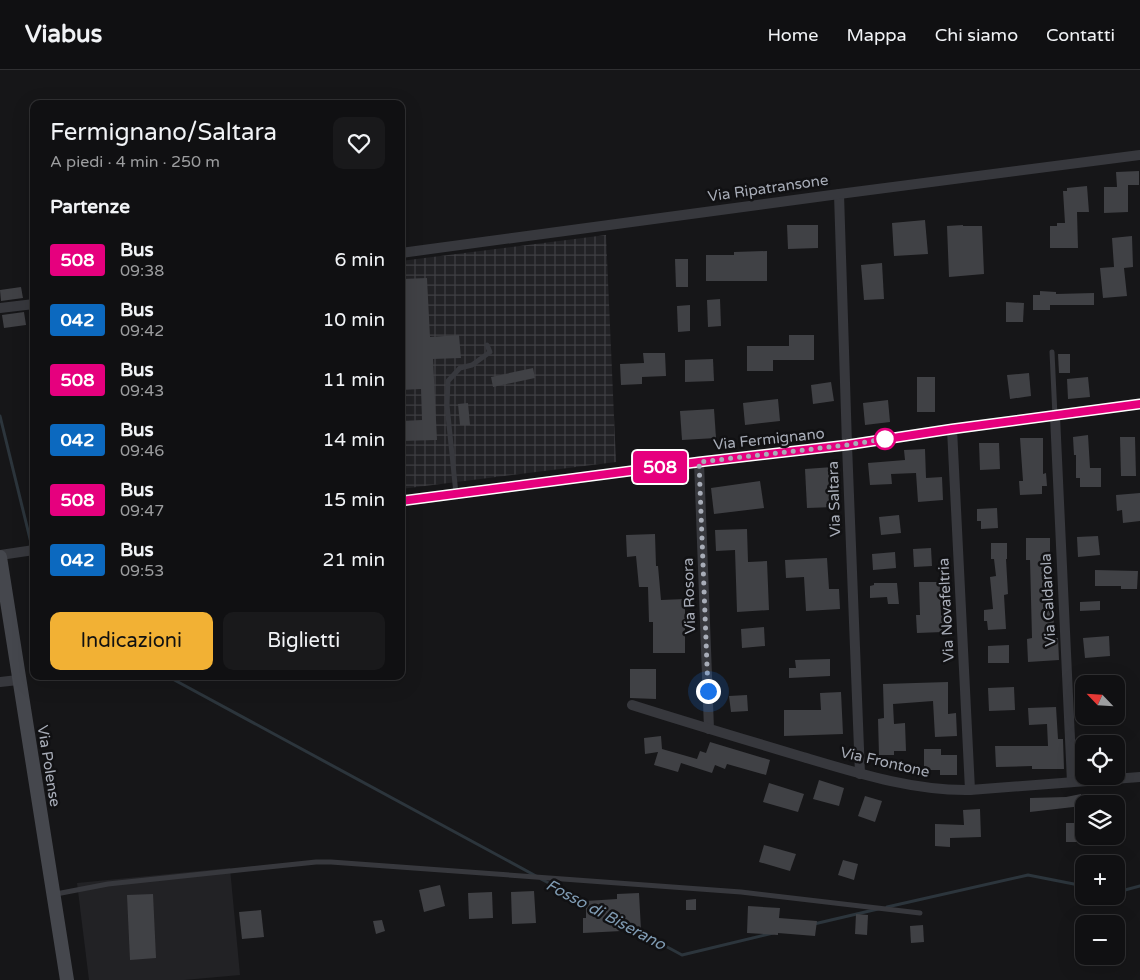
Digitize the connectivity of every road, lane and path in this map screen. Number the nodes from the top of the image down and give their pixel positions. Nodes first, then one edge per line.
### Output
1 (1140, 155) edge
2 (839, 194) junction
3 (405, 253) edge
4 (30, 304) edge
5 (0, 308) edge
6 (486, 345) dead end
7 (1052, 352) dead end
8 (1140, 404) edge
9 (1055, 416) junction
10 (952, 429) junction
11 (847, 445) junction
12 (699, 462) junction
13 (456, 494) junction
14 (405, 500) edge
15 (30, 551) edge
16 (0, 556) edge
17 (18, 680) junction
18 (0, 682) edge
19 (632, 705) dead end
20 (709, 729) junction
21 (860, 774) junction
22 (1140, 777) edge
23 (1072, 782) junction
24 (970, 790) junction
25 (53, 895) junction
26 (920, 913) dead end
27 (67, 980) edge

1 - 2 street, Via Ripatransone
2 - 3 street, Via Ripatransone
2 - 11 street, Via Saltara
4 - 5 street
6 - 13 lane
7 - 9 lane
8 - 9 street, Via Fermignano
9 - 10 street, Via Fermignano
9 - 23 street, Via Caldarola
10 - 11 street, Via Fermignano
10 - 24 street, Via Novafeltria
11 - 12 street, Via Fermignano
11 - 21 street, Via Saltara
12 - 13 street, Via Fermignano
12 - 20 street, Via Rosora
13 - 14 street, Via Fermignano
15 - 16 street
16 - 17 main road, Via Polense
17 - 18 street
17 - 25 main road, Via Polense
19 - 20 street, Via Frontone
20 - 21 street, Via Frontone
21 - 24 street, Via Frontone
22 - 23 street, Via Frontone
23 - 24 street, Via Frontone
25 - 26 lane
25 - 27 main road, Via Polense

